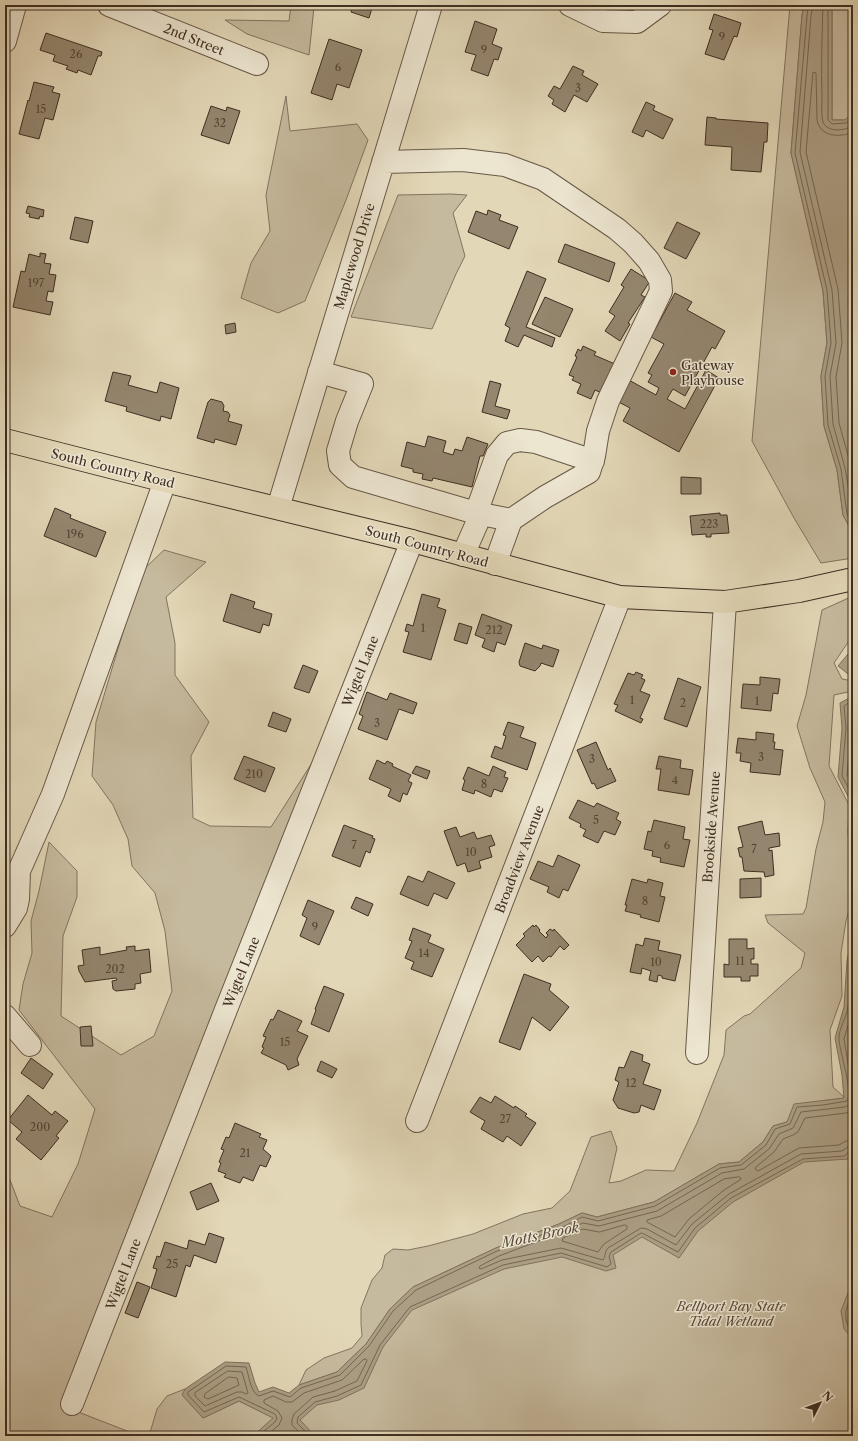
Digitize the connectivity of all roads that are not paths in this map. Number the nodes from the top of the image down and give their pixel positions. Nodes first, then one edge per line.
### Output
1 (15, 5) edge
2 (109, 5) edge
3 (431, 5) edge
4 (570, 5) edge
5 (660, 5) edge
6 (5, 41) edge
7 (257, 64) dead end
8 (383, 162) junction
9 (319, 372) junction
10 (5, 440) edge
11 (593, 460) junction
12 (165, 481) junction
13 (278, 508) junction
14 (479, 514) junction
15 (511, 520) junction
16 (412, 541) junction
17 (463, 555) junction
18 (495, 564) junction
19 (853, 579) edge
20 (620, 597) junction
21 (725, 602) junction
22 (5, 926) edge
23 (5, 1016) edge
24 (30, 1045) dead end
25 (697, 1053) dead end
26 (417, 1121) dead end
27 (72, 1404) dead end

1 - 6 street
2 - 7 street, 2nd Street
3 - 8 street, Maplewood Drive
4 - 5 street
8 - 9 street, Maplewood Drive
8 - 11 street
9 - 13 street, Maplewood Drive
9 - 14 street
10 - 12 main road, South Country Road
11 - 14 street
11 - 15 street
12 - 13 main road, South Country Road
12 - 22 street
13 - 16 main road, South Country Road
14 - 15 street
14 - 17 street
15 - 18 street
16 - 17 main road, South Country Road
16 - 27 street, Wigtel Lane
17 - 18 main road, South Country Road
18 - 20 main road, South Country Road
19 - 21 main road, South Country Road
20 - 21 main road, South Country Road
20 - 26 street, Broadview Avenue
21 - 25 street, Brookside Avenue
23 - 24 street

